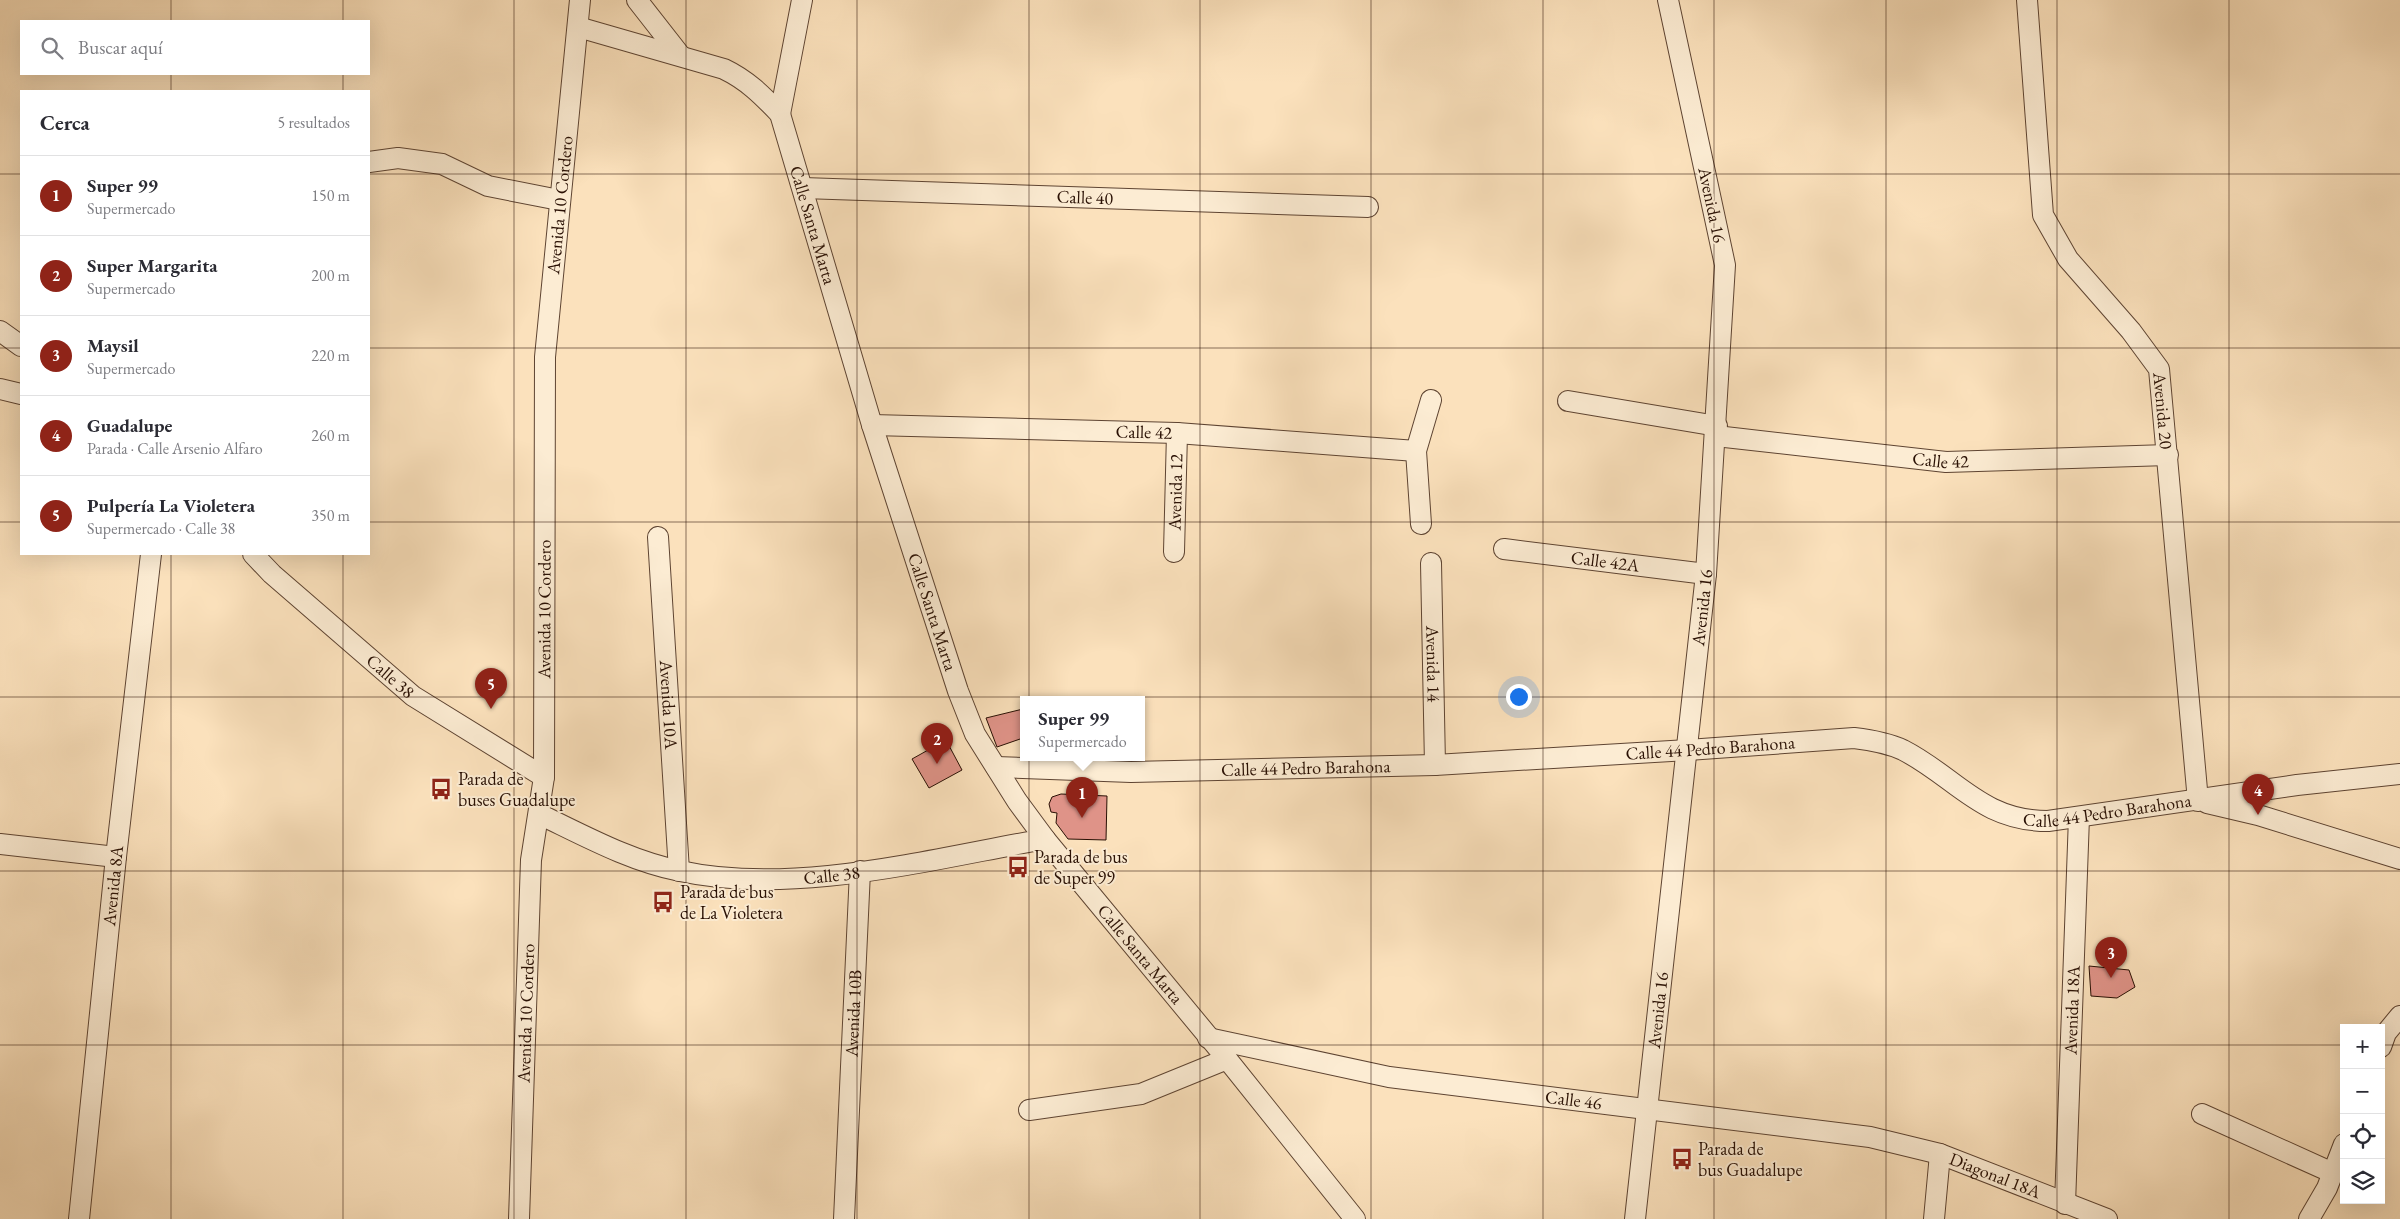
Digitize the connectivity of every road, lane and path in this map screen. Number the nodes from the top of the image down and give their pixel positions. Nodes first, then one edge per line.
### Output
1 (580, 0) edge
2 (637, 0) edge
3 (802, 0) edge
4 (1668, 0) edge
5 (2027, 0) edge
6 (578, 27) junction
7 (680, 55) junction
8 (780, 114) junction
9 (370, 162) edge
10 (803, 188) junction
11 (559, 200) junction
12 (1368, 207) dead end
13 (0, 331) edge
14 (20, 345) edge
15 (0, 389) edge
16 (20, 394) edge
17 (1431, 400) dead end
18 (1568, 401) dead end
19 (872, 425) junction
20 (1716, 431) junction
21 (1177, 432) junction
22 (1416, 451) junction
23 (2168, 455) junction
24 (1421, 524) dead end
25 (658, 537) dead end
26 (1504, 549) dead end
27 (1174, 552) dead end
28 (151, 555) edge
29 (254, 555) edge
30 (1431, 563) dead end
31 (1706, 574) junction
32 (1688, 750) junction
33 (1435, 765) junction
34 (996, 767) junction
35 (2400, 774) edge
36 (544, 777) junction
37 (2198, 801) junction
38 (539, 814) junction
39 (2078, 817) junction
40 (1044, 839) junction
41 (0, 844) edge
42 (116, 857) junction
43 (2400, 859) edge
44 (679, 871) junction
45 (860, 871) junction
46 (2400, 1016) edge
47 (2385, 1036) edge
48 (1208, 1038) junction
49 (1227, 1059) junction
50 (1649, 1108) junction
51 (1029, 1110) dead end
52 (2202, 1114) dead end
53 (1940, 1154) junction
54 (2340, 1155) edge
55 (2333, 1173) junction
56 (2065, 1204) junction
57 (79, 1219) edge
58 (519, 1219) edge
59 (844, 1219) edge
60 (1354, 1219) edge
61 (1635, 1219) edge
62 (1934, 1219) edge
63 (2107, 1219) edge
64 (2309, 1219) edge

1 - 6 street, Avenida 10 Cordero
2 - 7 street
3 - 8 street
4 - 20 street, Avenida 16
5 - 23 street, Avenida 20
6 - 7 street, Calle Santa Marta
6 - 11 street, Avenida 10 Cordero
7 - 8 street, Calle Santa Marta
8 - 10 street, Calle Santa Marta
9 - 11 street
10 - 12 street, Calle 40
10 - 19 street, Calle Santa Marta
11 - 36 street, Avenida 10 Cordero
13 - 14 street
15 - 16 street
17 - 22 street
18 - 20 street, Calle 42
19 - 21 street, Calle 42
19 - 34 street, Calle Santa Marta
20 - 23 street, Calle 42
20 - 31 street, Avenida 16
21 - 22 street, Calle 42
21 - 27 street, Avenida 12
22 - 24 street
23 - 37 street, Avenida 20
25 - 44 street, Avenida 10A
26 - 31 street, Calle 42A
28 - 42 street, Avenida 8A
29 - 36 street, Calle 38
30 - 33 street, Avenida 14
31 - 32 street, Avenida 16
32 - 33 street, Calle 44 Pedro Barahona
32 - 39 street, Calle 44 Pedro Barahona
32 - 50 street, Avenida 16
33 - 34 street, Calle 44 Pedro Barahona
34 - 40 street, Calle Santa Marta
35 - 37 street, Calle 44 Pedro Barahona
36 - 38 street, Avenida 10 Cordero
37 - 39 street, Calle 44 Pedro Barahona
37 - 43 street
38 - 44 street, Calle 38
38 - 58 street, Avenida 10 Cordero
39 - 56 street, Avenida 18A
40 - 45 street, Calle 38
40 - 48 street, Calle Santa Marta
41 - 42 street
42 - 57 street, Avenida 8A
44 - 45 street, Calle 38
45 - 59 street, Avenida 10B
46 - 47 street
48 - 49 street, Calle Santa Marta
48 - 50 street, Calle 46
49 - 51 street
49 - 60 street, Calle Santa Marta
50 - 53 street, Calle 46
50 - 61 street, Avenida 16
52 - 55 street
53 - 56 street, Diagonal 18A
53 - 62 street
54 - 55 street
55 - 64 street
56 - 63 street, Diagonal 18A

